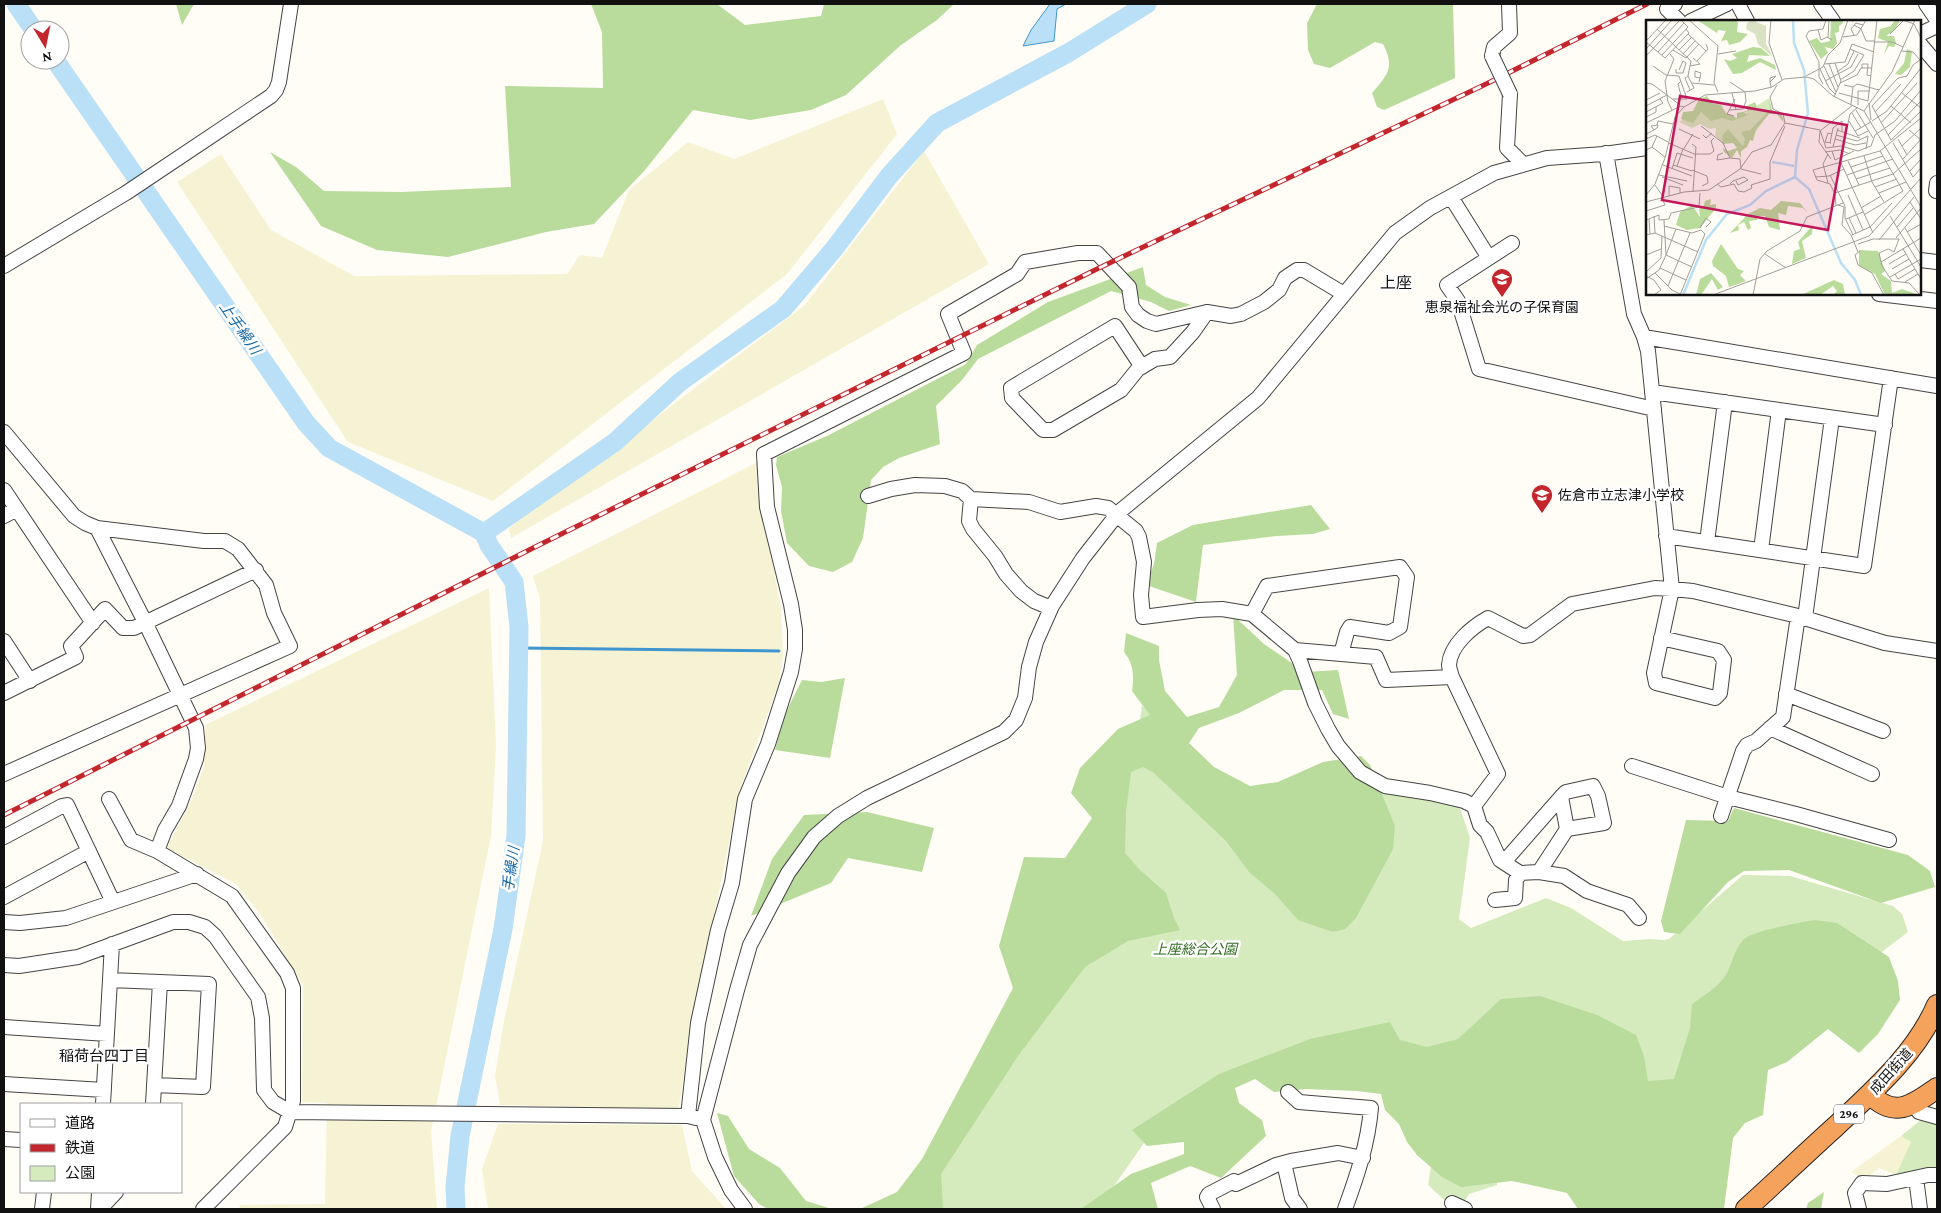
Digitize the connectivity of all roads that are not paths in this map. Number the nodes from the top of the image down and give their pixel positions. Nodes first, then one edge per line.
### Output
1 (291, 4) edge
2 (1509, 4) edge
3 (1674, 4) edge
4 (1727, 4) edge
5 (1738, 4) edge
6 (1821, 4) edge
7 (1926, 4) edge
8 (1678, 20) edge
9 (1693, 20) edge
10 (1746, 20) edge
11 (1832, 20) edge
12 (1937, 20) edge
13 (1937, 26) edge
14 (1921, 34) edge
15 (1921, 45) edge
16 (1937, 64) edge
17 (1646, 148) edge
18 (1606, 154) junction
19 (1524, 164) junction
20 (1451, 197) junction
21 (1512, 243) dead end
22 (1489, 258) junction
23 (1921, 260) edge
24 (1937, 262) edge
25 (4, 266) edge
26 (1344, 294) junction
27 (1887, 295) edge
28 (1937, 301) edge
29 (1207, 312) junction
30 (1644, 337) junction
31 (1142, 367) junction
32 (1891, 378) junction
33 (1937, 386) edge
34 (1652, 392) junction
35 (1725, 402) junction
36 (1654, 409) junction
37 (1779, 410) junction
38 (1832, 418) junction
39 (1884, 425) junction
40 (4, 432) edge
41 (4, 490) edge
42 (868, 496) dead end
43 (971, 499) junction
44 (17, 509) junction
45 (1117, 514) junction
46 (4, 516) edge
47 (97, 528) junction
48 (1666, 536) junction
49 (1707, 542) junction
50 (1761, 550) junction
51 (1813, 557) junction
52 (256, 570) junction
53 (1672, 589) junction
54 (1051, 608) junction
55 (1252, 614) junction
56 (1801, 617) junction
57 (145, 622) junction
58 (93, 623) junction
59 (1661, 638) junction
60 (4, 641) edge
61 (1295, 650) junction
62 (1937, 651) edge
63 (1341, 654) junction
64 (1452, 677) junction
65 (30, 680) junction
66 (4, 693) edge
67 (181, 694) junction
68 (1786, 694) junction
69 (1770, 728) junction
70 (1883, 731) dead end
71 (1632, 766) dead end
72 (4, 774) edge
73 (1872, 774) dead end
74 (1561, 797) junction
75 (1728, 797) junction
76 (109, 798) dead end
77 (1474, 806) junction
78 (1721, 816) dead end
79 (1567, 829) junction
80 (4, 837) edge
81 (1889, 840) dead end
82 (90, 851) junction
83 (157, 851) junction
84 (1504, 862) junction
85 (1539, 872) junction
86 (1520, 873) junction
87 (197, 874) junction
88 (4, 897) edge
89 (1495, 900) dead end
90 (114, 902) junction
91 (1639, 918) dead end
92 (4, 922) edge
93 (112, 944) junction
94 (4, 965) edge
95 (110, 980) junction
96 (160, 982) junction
97 (1937, 1005) edge
98 (4, 1027) edge
99 (107, 1034) junction
100 (4, 1084) edge
101 (154, 1085) junction
102 (1937, 1088) edge
103 (104, 1090) junction
104 (1288, 1092) dead end
105 (1870, 1094) junction
106 (103, 1103) edge
107 (153, 1103) edge
108 (1914, 1104) junction
109 (290, 1112) junction
110 (688, 1116) junction
111 (1937, 1117) edge
112 (702, 1120) junction
113 (4, 1139) edge
114 (20, 1140) edge
115 (1363, 1158) junction
116 (1284, 1163) junction
117 (1937, 1176) edge
118 (1916, 1178) junction
119 (44, 1193) edge
120 (98, 1193) edge
121 (115, 1193) edge
122 (1452, 1203) dead end
123 (42, 1209) edge
124 (99, 1209) edge
125 (203, 1209) edge
126 (745, 1209) edge
127 (1213, 1209) edge
128 (1300, 1209) edge
129 (1345, 1209) edge
130 (1465, 1209) edge
131 (1746, 1209) edge
132 (1859, 1209) edge
133 (1920, 1209) edge

1 - 25 street
2 - 19 street, bridge
3 - 8 street
4 - 9 street
5 - 10 street
6 - 11 street
7 - 12 street
13 - 14 street
15 - 16 street
17 - 18 street
18 - 19 street
18 - 30 street
19 - 20 street
20 - 22 street
20 - 26 street
21 - 22 street
22 - 36 street
23 - 24 street
26 - 29 street
26 - 45 street
27 - 28 street
29 - 31 street
29 - 110 street
30 - 32 street
30 - 34 street
31 - 31 street
32 - 33 street
32 - 39 street
34 - 35 street
34 - 36 street
35 - 37 street
35 - 49 street
36 - 48 street
37 - 38 street
37 - 50 street
38 - 39 street
38 - 51 street
39 - 51 street
40 - 47 street
41 - 44 street
42 - 43 street
43 - 45 street
43 - 54 street
44 - 46 street
44 - 58 street
45 - 54 street
45 - 55 street
47 - 52 street
47 - 57 street
48 - 49 street
48 - 53 street
49 - 50 street
50 - 51 street
51 - 56 street
52 - 57 street
52 - 67 street
53 - 56 street
53 - 59 street
53 - 64 street
54 - 112 street
55 - 61 street
55 - 63 street
56 - 62 street
56 - 68 street
57 - 58 street
57 - 67 street
58 - 65 street
59 - 59 street
60 - 65 street
61 - 63 street
61 - 77 street
63 - 64 street
64 - 77 street
65 - 66 street
67 - 72 street
67 - 83 street
68 - 69 street
68 - 70 street
69 - 73 street
69 - 75 street
71 - 75 street
74 - 79 street
74 - 79 street
74 - 84 street
75 - 78 street
75 - 81 street
76 - 83 street
77 - 84 street
79 - 85 street
80 - 82 street
82 - 88 street
82 - 90 street
83 - 87 street
84 - 86 street
85 - 86 street
85 - 91 street
86 - 89 street
87 - 90 street
87 - 109 street
90 - 92 street
93 - 94 street
93 - 95 street
93 - 109 street
95 - 96 street
95 - 99 street
96 - 101 street
96 - 101 street
97 - 105 highway, 成田街道 / 296
98 - 99 street
99 - 103 street
100 - 103 street
101 - 107 street
102 - 108 highway
103 - 106 street
104 - 115 street
105 - 108 highway, 296
105 - 131 highway, 成田街道 / 296
108 - 111 street
109 - 110 street
109 - 125 street
110 - 112 street
112 - 126 street
113 - 114 street
115 - 116 street
115 - 129 street
116 - 127 street
116 - 128 street
117 - 118 street
118 - 132 street
118 - 133 street
119 - 123 street
120 - 124 street
121 - 124 street
122 - 130 street

